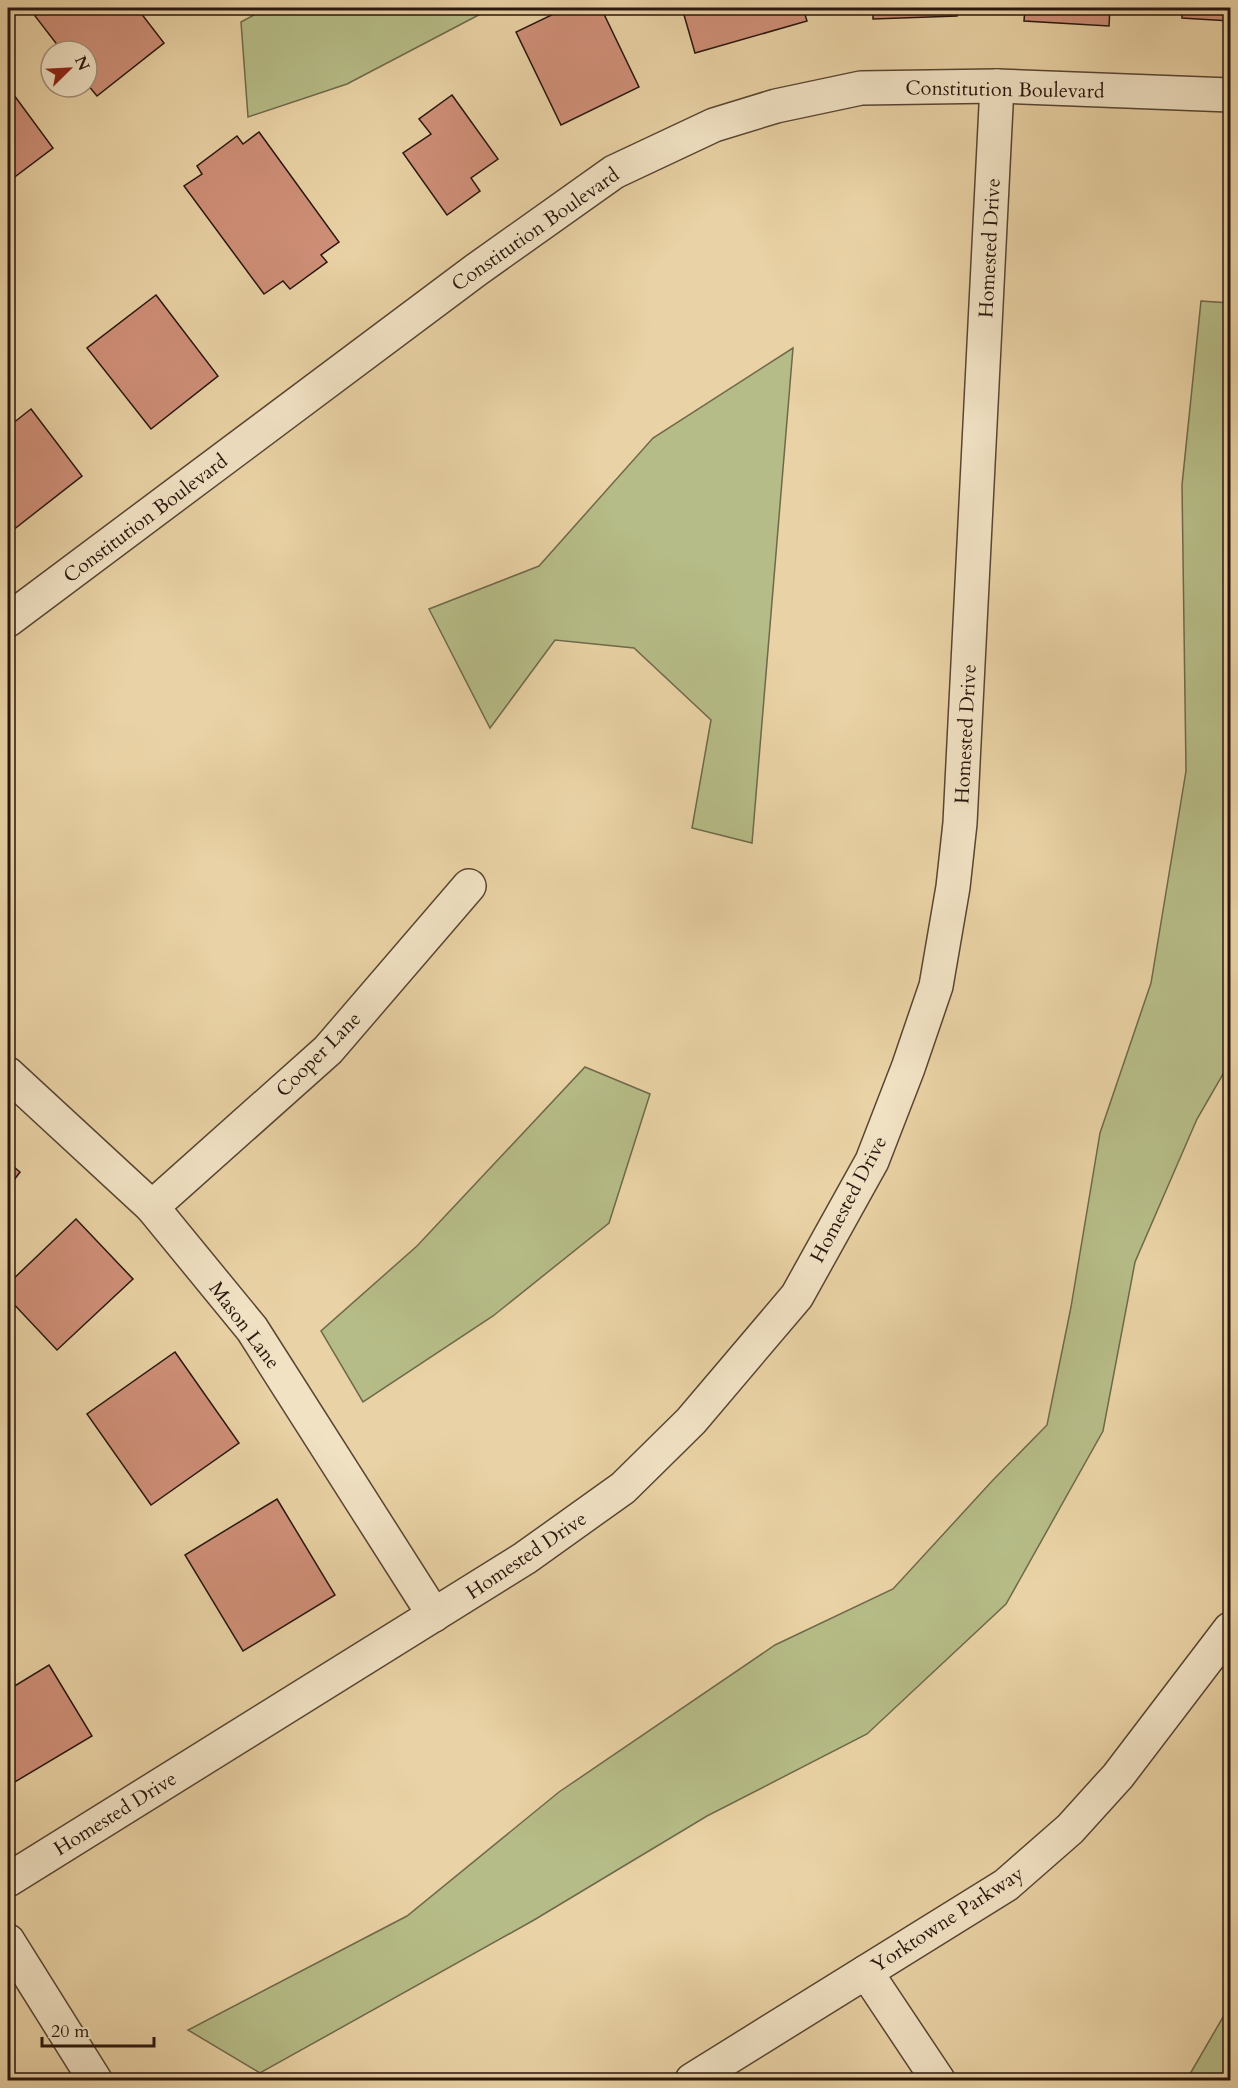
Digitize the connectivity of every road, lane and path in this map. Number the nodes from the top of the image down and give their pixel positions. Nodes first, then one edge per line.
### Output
1 (997, 86) junction
2 (1230, 95) edge
3 (8, 621) edge
4 (469, 886) dead end
5 (8, 1074) edge
6 (152, 1207) junction
7 (434, 1616) junction
8 (1229, 1634) edge
9 (8, 1880) edge
10 (8, 1941) edge
11 (866, 1972) junction
12 (95, 2080) edge
13 (692, 2080) edge
14 (938, 2080) edge

1 - 2 street, Constitution Boulevard
1 - 3 street, Constitution Boulevard
1 - 7 street, Homested Drive
4 - 6 street, Cooper Lane
5 - 6 street, Mason Lane
6 - 7 street, Mason Lane
7 - 9 street, Homested Drive
8 - 11 street, Yorktowne Parkway
10 - 12 street
11 - 13 street, Yorktowne Parkway
11 - 14 street

